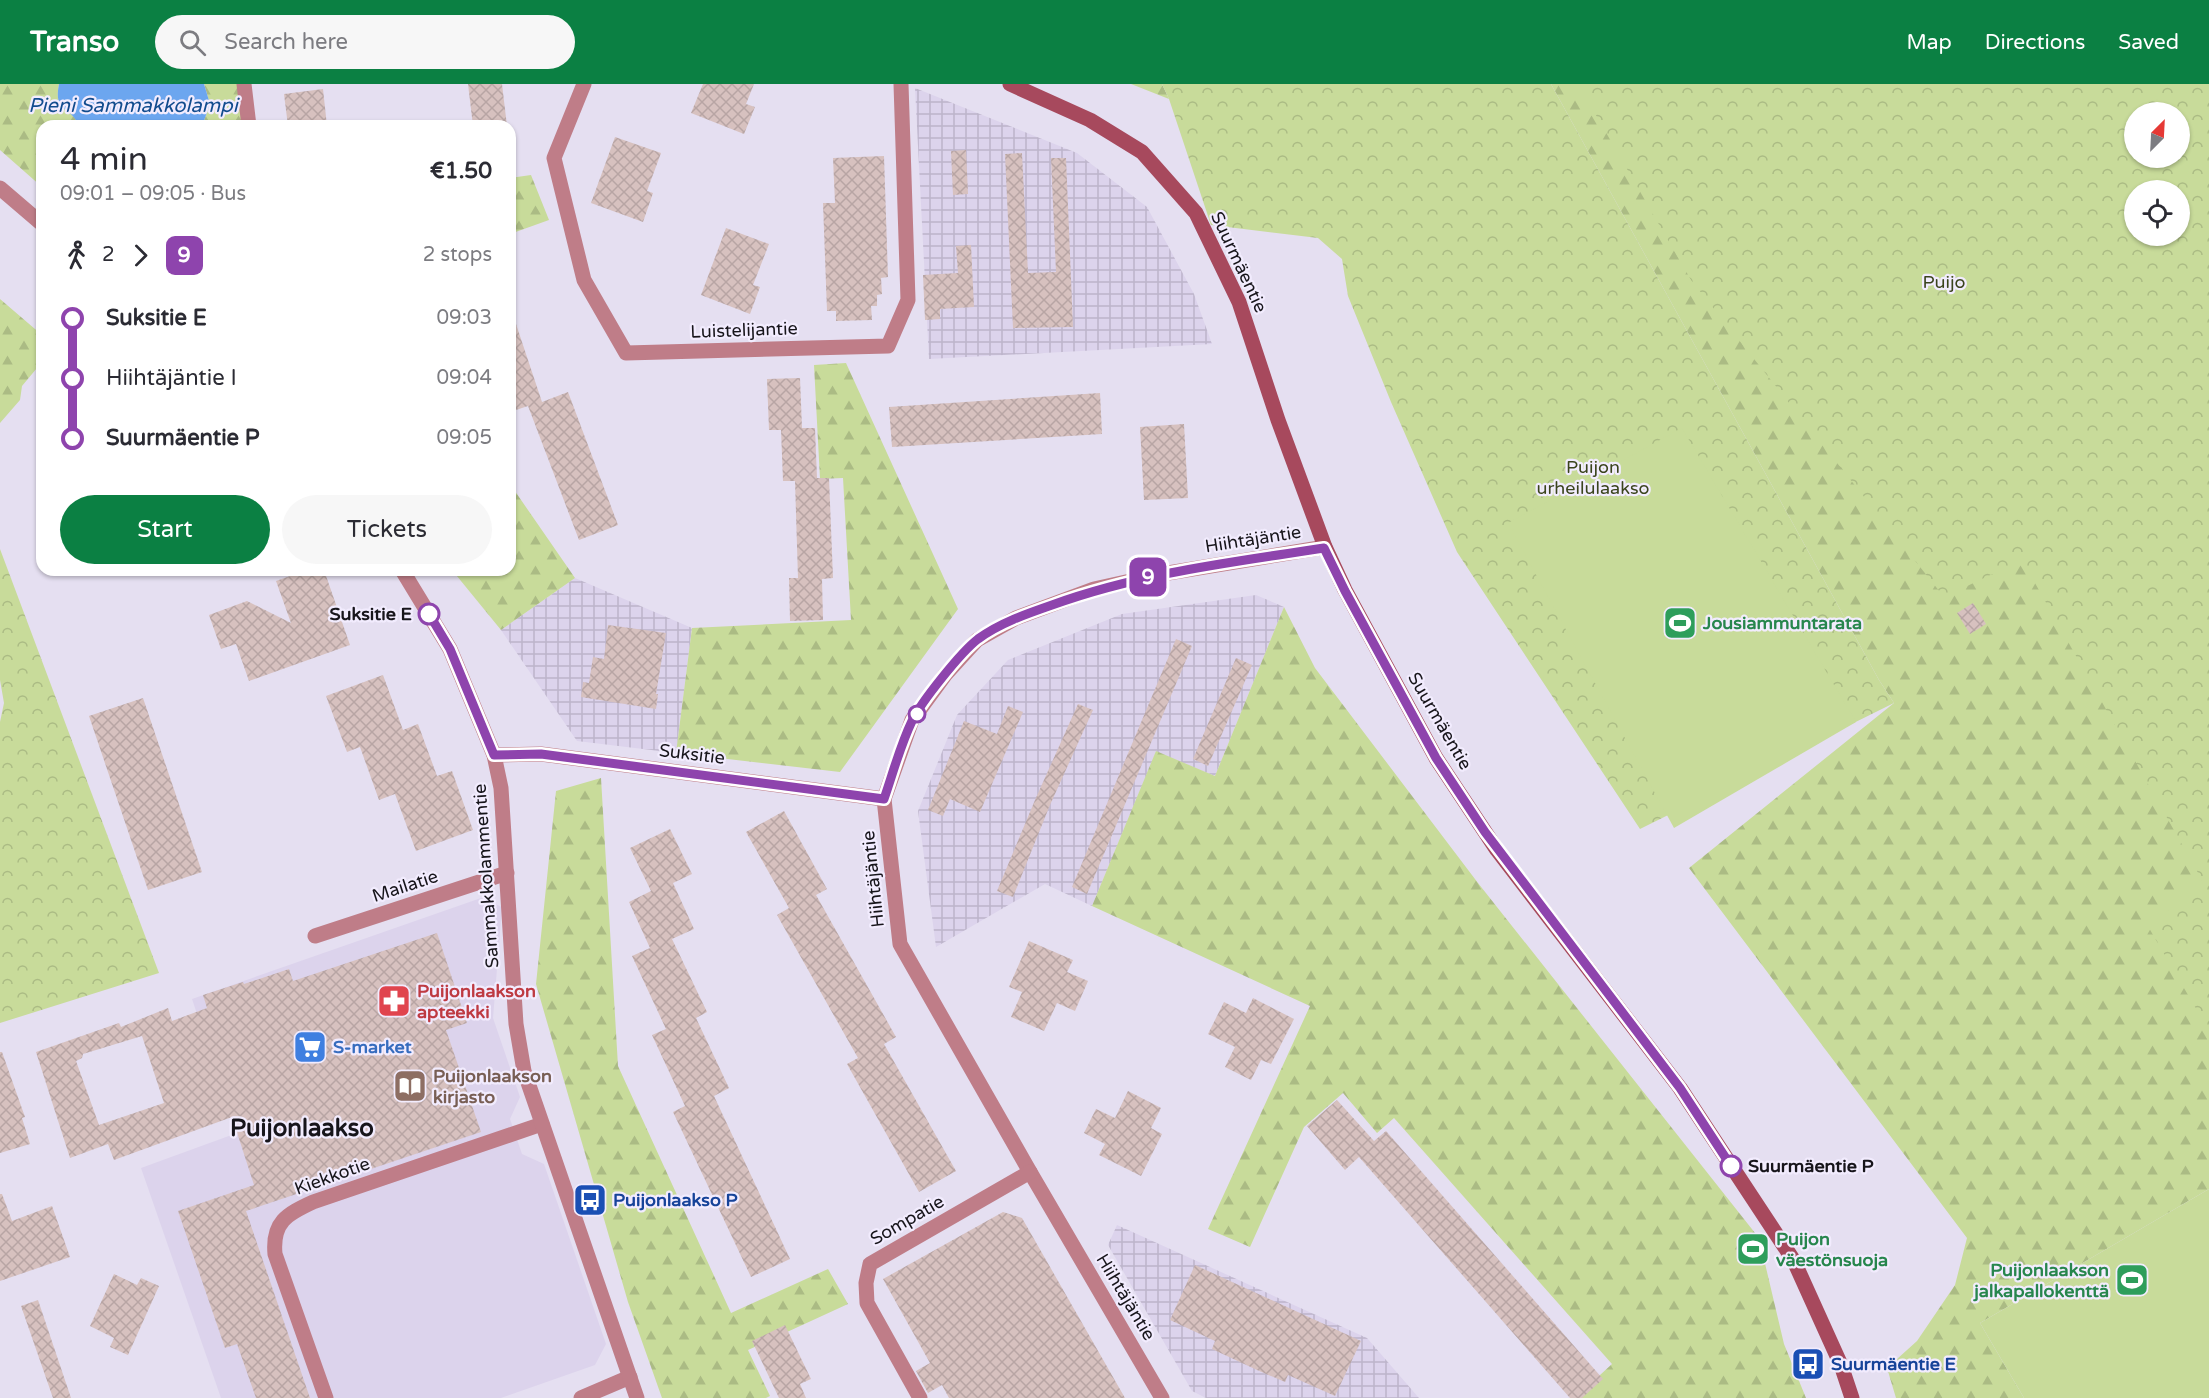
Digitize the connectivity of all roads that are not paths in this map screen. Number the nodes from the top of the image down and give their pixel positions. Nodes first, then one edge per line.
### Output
1 (244, 84) edge
2 (584, 84) edge
3 (1010, 84) edge
4 (899, 85) edge
5 (248, 120) edge
6 (0, 188) edge
7 (36, 219) edge
8 (1324, 548) junction
9 (406, 576) edge
10 (494, 755) junction
11 (884, 799) junction
12 (507, 873) junction
13 (315, 936) dead end
14 (542, 1124) junction
15 (1030, 1172) junction
16 (630, 1377) junction
17 (326, 1398) edge
18 (580, 1398) edge
19 (637, 1398) edge
20 (920, 1398) edge
21 (1162, 1398) edge
22 (1852, 1398) edge

1 - 5 street
2 - 4 street, Luistelijantie
3 - 8 main road, Suurmäentie
6 - 7 street
8 - 11 street, Hiihtäjäntie
8 - 22 main road, Suurmäentie
9 - 10 street, Sammakkolammentie
10 - 11 street, Suksitie
10 - 12 street, Sammakkolammentie
11 - 15 street, Hiihtäjäntie
12 - 13 street, Mailatie
12 - 14 street, Sammakkolammentie
14 - 16 street, Sammakkolammentie
14 - 17 street, Kiekkotie
15 - 20 street, Sompatie
15 - 21 street, Hiihtäjäntie
16 - 18 street
16 - 19 street, Sammakkolammentie

